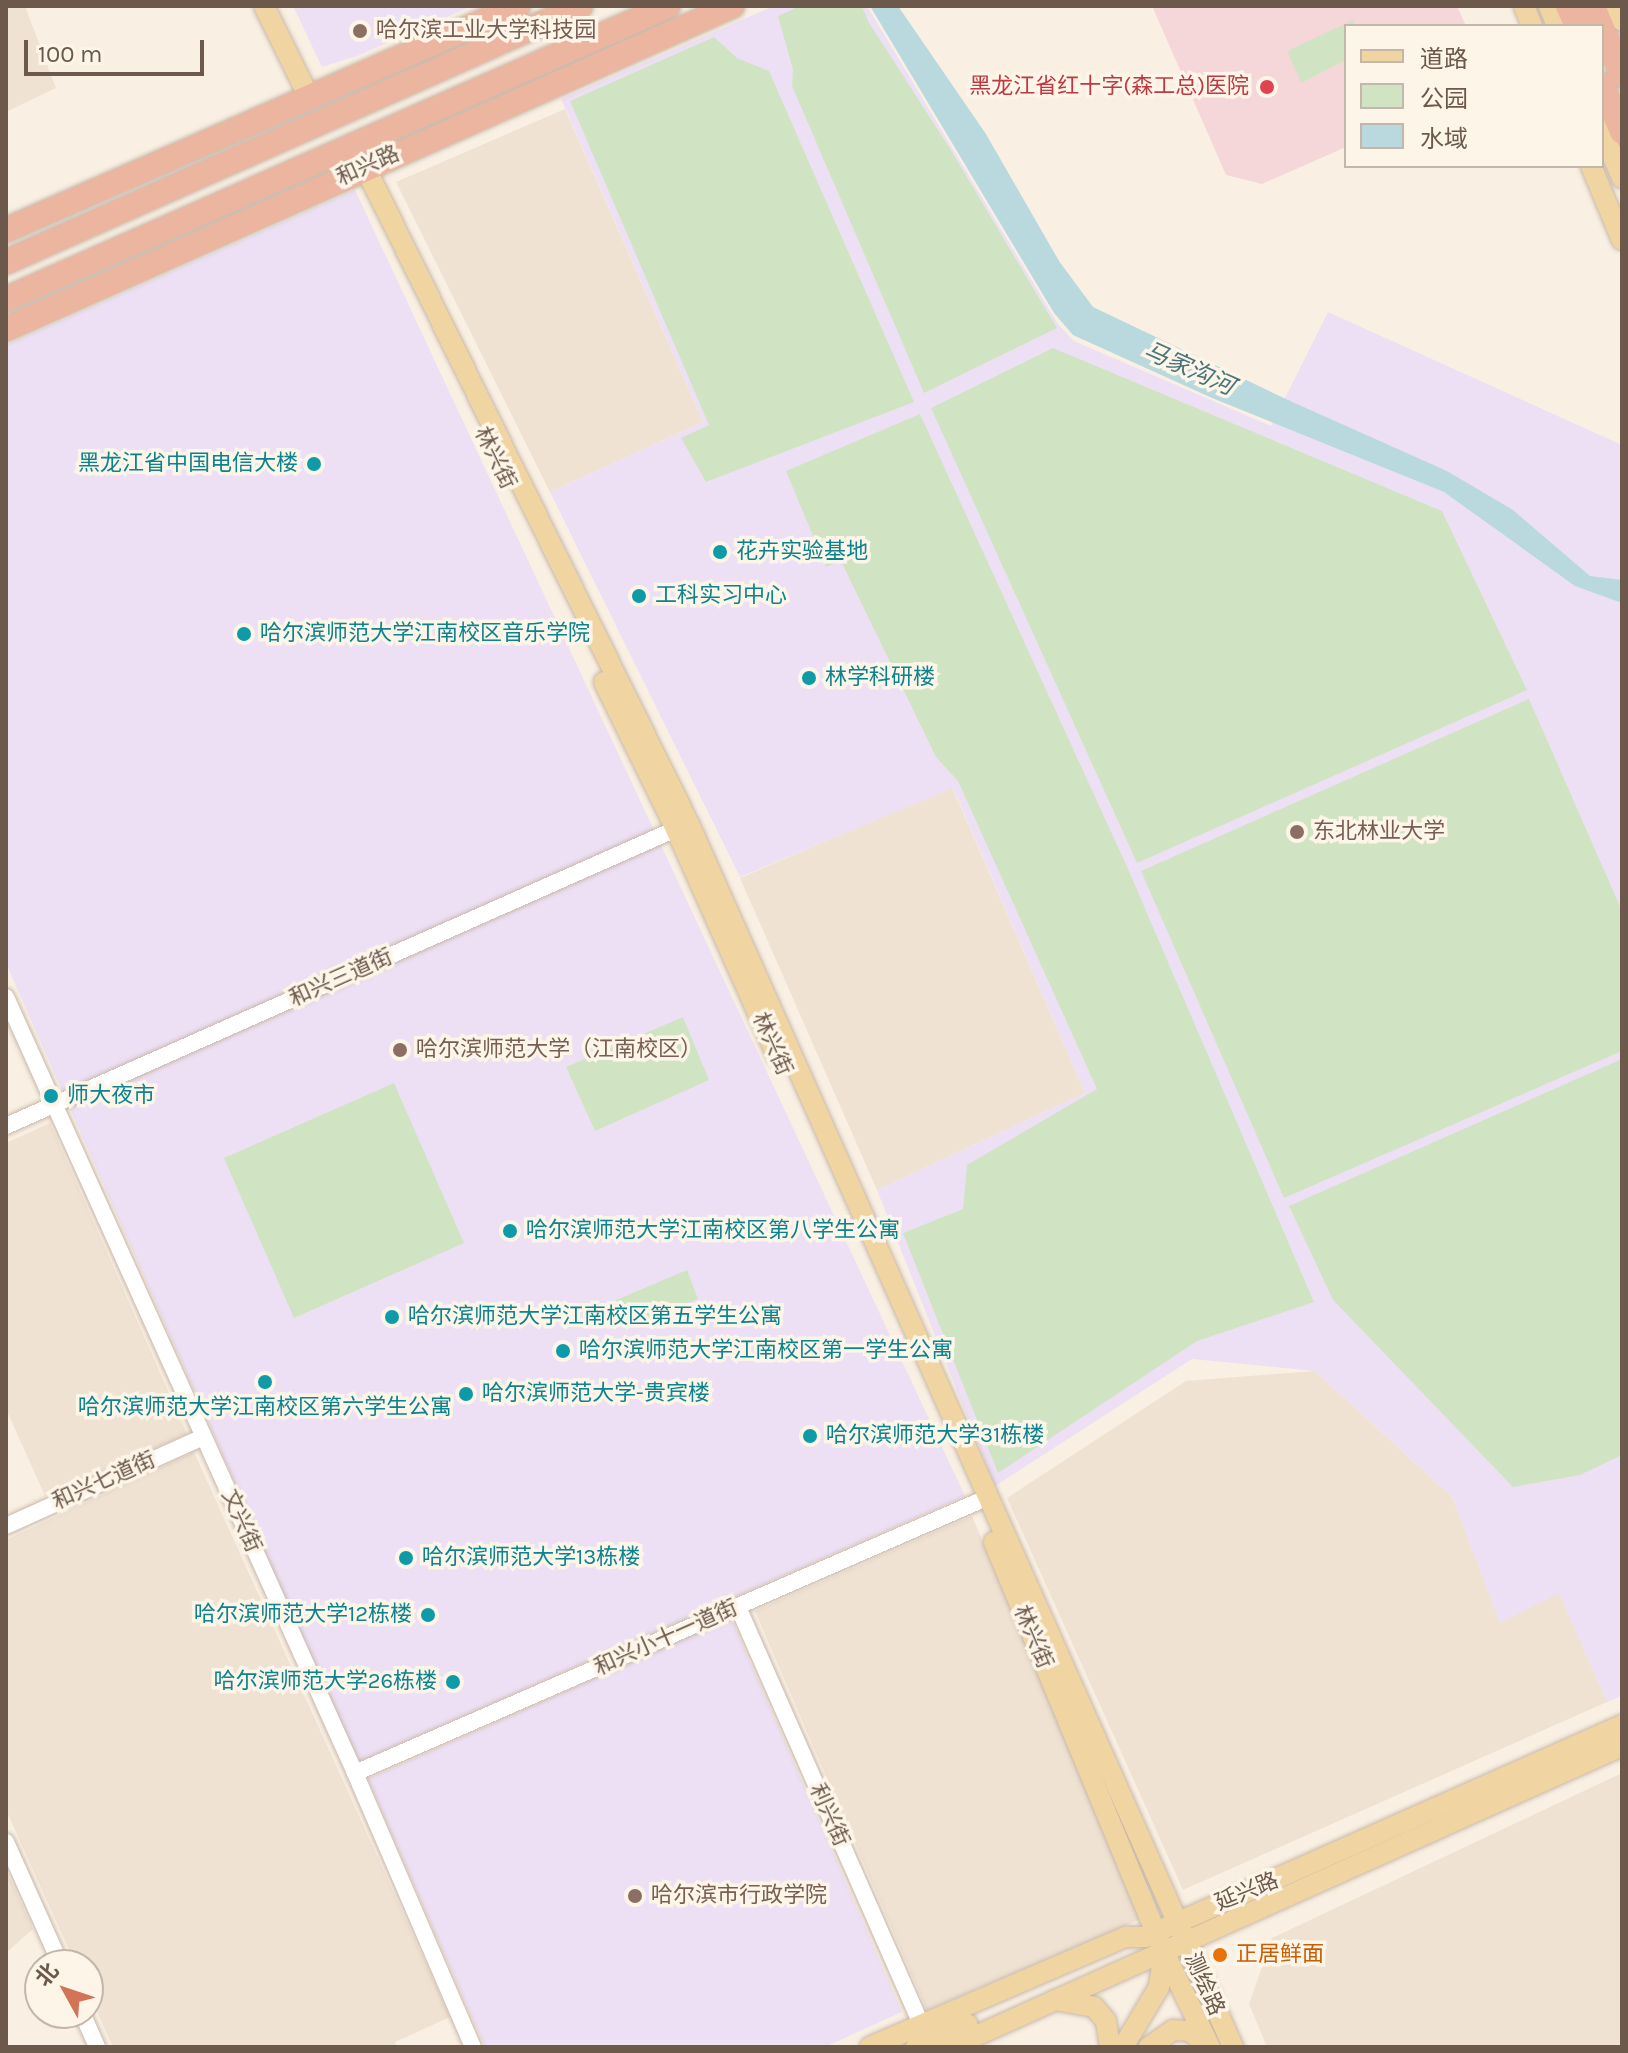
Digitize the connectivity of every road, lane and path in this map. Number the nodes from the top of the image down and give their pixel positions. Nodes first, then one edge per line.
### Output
1 (264, 6) edge
2 (275, 6) edge
3 (518, 6) edge
4 (581, 6) edge
5 (668, 6) edge
6 (732, 6) edge
7 (1616, 6) edge
8 (1622, 21) edge
9 (691, 24) junction
10 (1604, 32) edge
11 (587, 42) junction
12 (1622, 75) edge
13 (1604, 90) edge
14 (313, 93) junction
15 (1622, 132) edge
16 (1604, 136) edge
17 (1592, 168) edge
18 (294, 169) junction
19 (360, 169) junction
20 (1622, 178) edge
21 (1604, 199) junction
22 (1622, 213) edge
23 (6, 230) edge
24 (1622, 240) edge
25 (6, 262) edge
26 (6, 299) edge
27 (6, 329) edge
28 (676, 829) junction
29 (6, 997) edge
30 (55, 1105) junction
31 (6, 1126) edge
32 (203, 1437) junction
33 (977, 1502) junction
34 (6, 1526) edge
35 (738, 1607) junction
36 (1622, 1725) edge
37 (1622, 1746) edge
38 (355, 1773) junction
39 (6, 1842) edge
40 (1175, 1921) junction
41 (1150, 1934) junction
42 (1185, 1941) junction
43 (54, 1949) edge
44 (1164, 1952) junction
45 (1055, 2000) junction
46 (921, 2024) junction
47 (473, 2047) edge
48 (870, 2047) edge
49 (916, 2047) edge
50 (951, 2047) edge
51 (1110, 2047) edge
52 (1123, 2047) edge
53 (1149, 2047) edge
54 (1210, 2047) edge
55 (1233, 2047) edge

1 - 14 main road
2 - 14 main road
3 - 14 highway
4 - 25 highway
5 - 11 highway, 和兴路
6 - 9 highway, 和兴路
7 - 8 main road
9 - 11 highway
9 - 19 highway, 和兴路
10 - 12 highway
11 - 18 highway, 和兴路
13 - 15 highway
14 - 23 highway
16 - 20 main road
17 - 21 main road
18 - 19 highway
18 - 26 highway, 和兴路
19 - 27 highway, 和兴路
19 - 28 main road, 林兴街
19 - 40 main road, 林兴街
21 - 22 main road
21 - 24 main road
28 - 30 street, 和兴三道街
28 - 33 main road, 林兴街
29 - 30 street, 文兴街
30 - 31 street, 和兴三道街
30 - 32 street, 文兴街
32 - 34 street, 和兴七道街
32 - 38 street, 文兴街
33 - 35 street, 和兴小十一道街
33 - 41 main road, 林兴街
35 - 38 street, 和兴小十一道街
35 - 46 street, 利兴街
36 - 40 main road, 延兴路
37 - 42 main road, 延兴路
38 - 47 street, 文兴街
39 - 43 street
40 - 41 main road, 延兴路
40 - 42 main road, 测绘路
41 - 44 main road, 测绘路
41 - 46 main road, 延兴路
41 - 49 main road
42 - 44 main road, 延兴路
42 - 55 main road, 测绘路
44 - 45 main road, 延兴路
44 - 52 main road
44 - 54 main road, 测绘路
45 - 50 main road, 延兴路
45 - 51 main road
46 - 48 main road, 延兴路
53 - 54 main road

